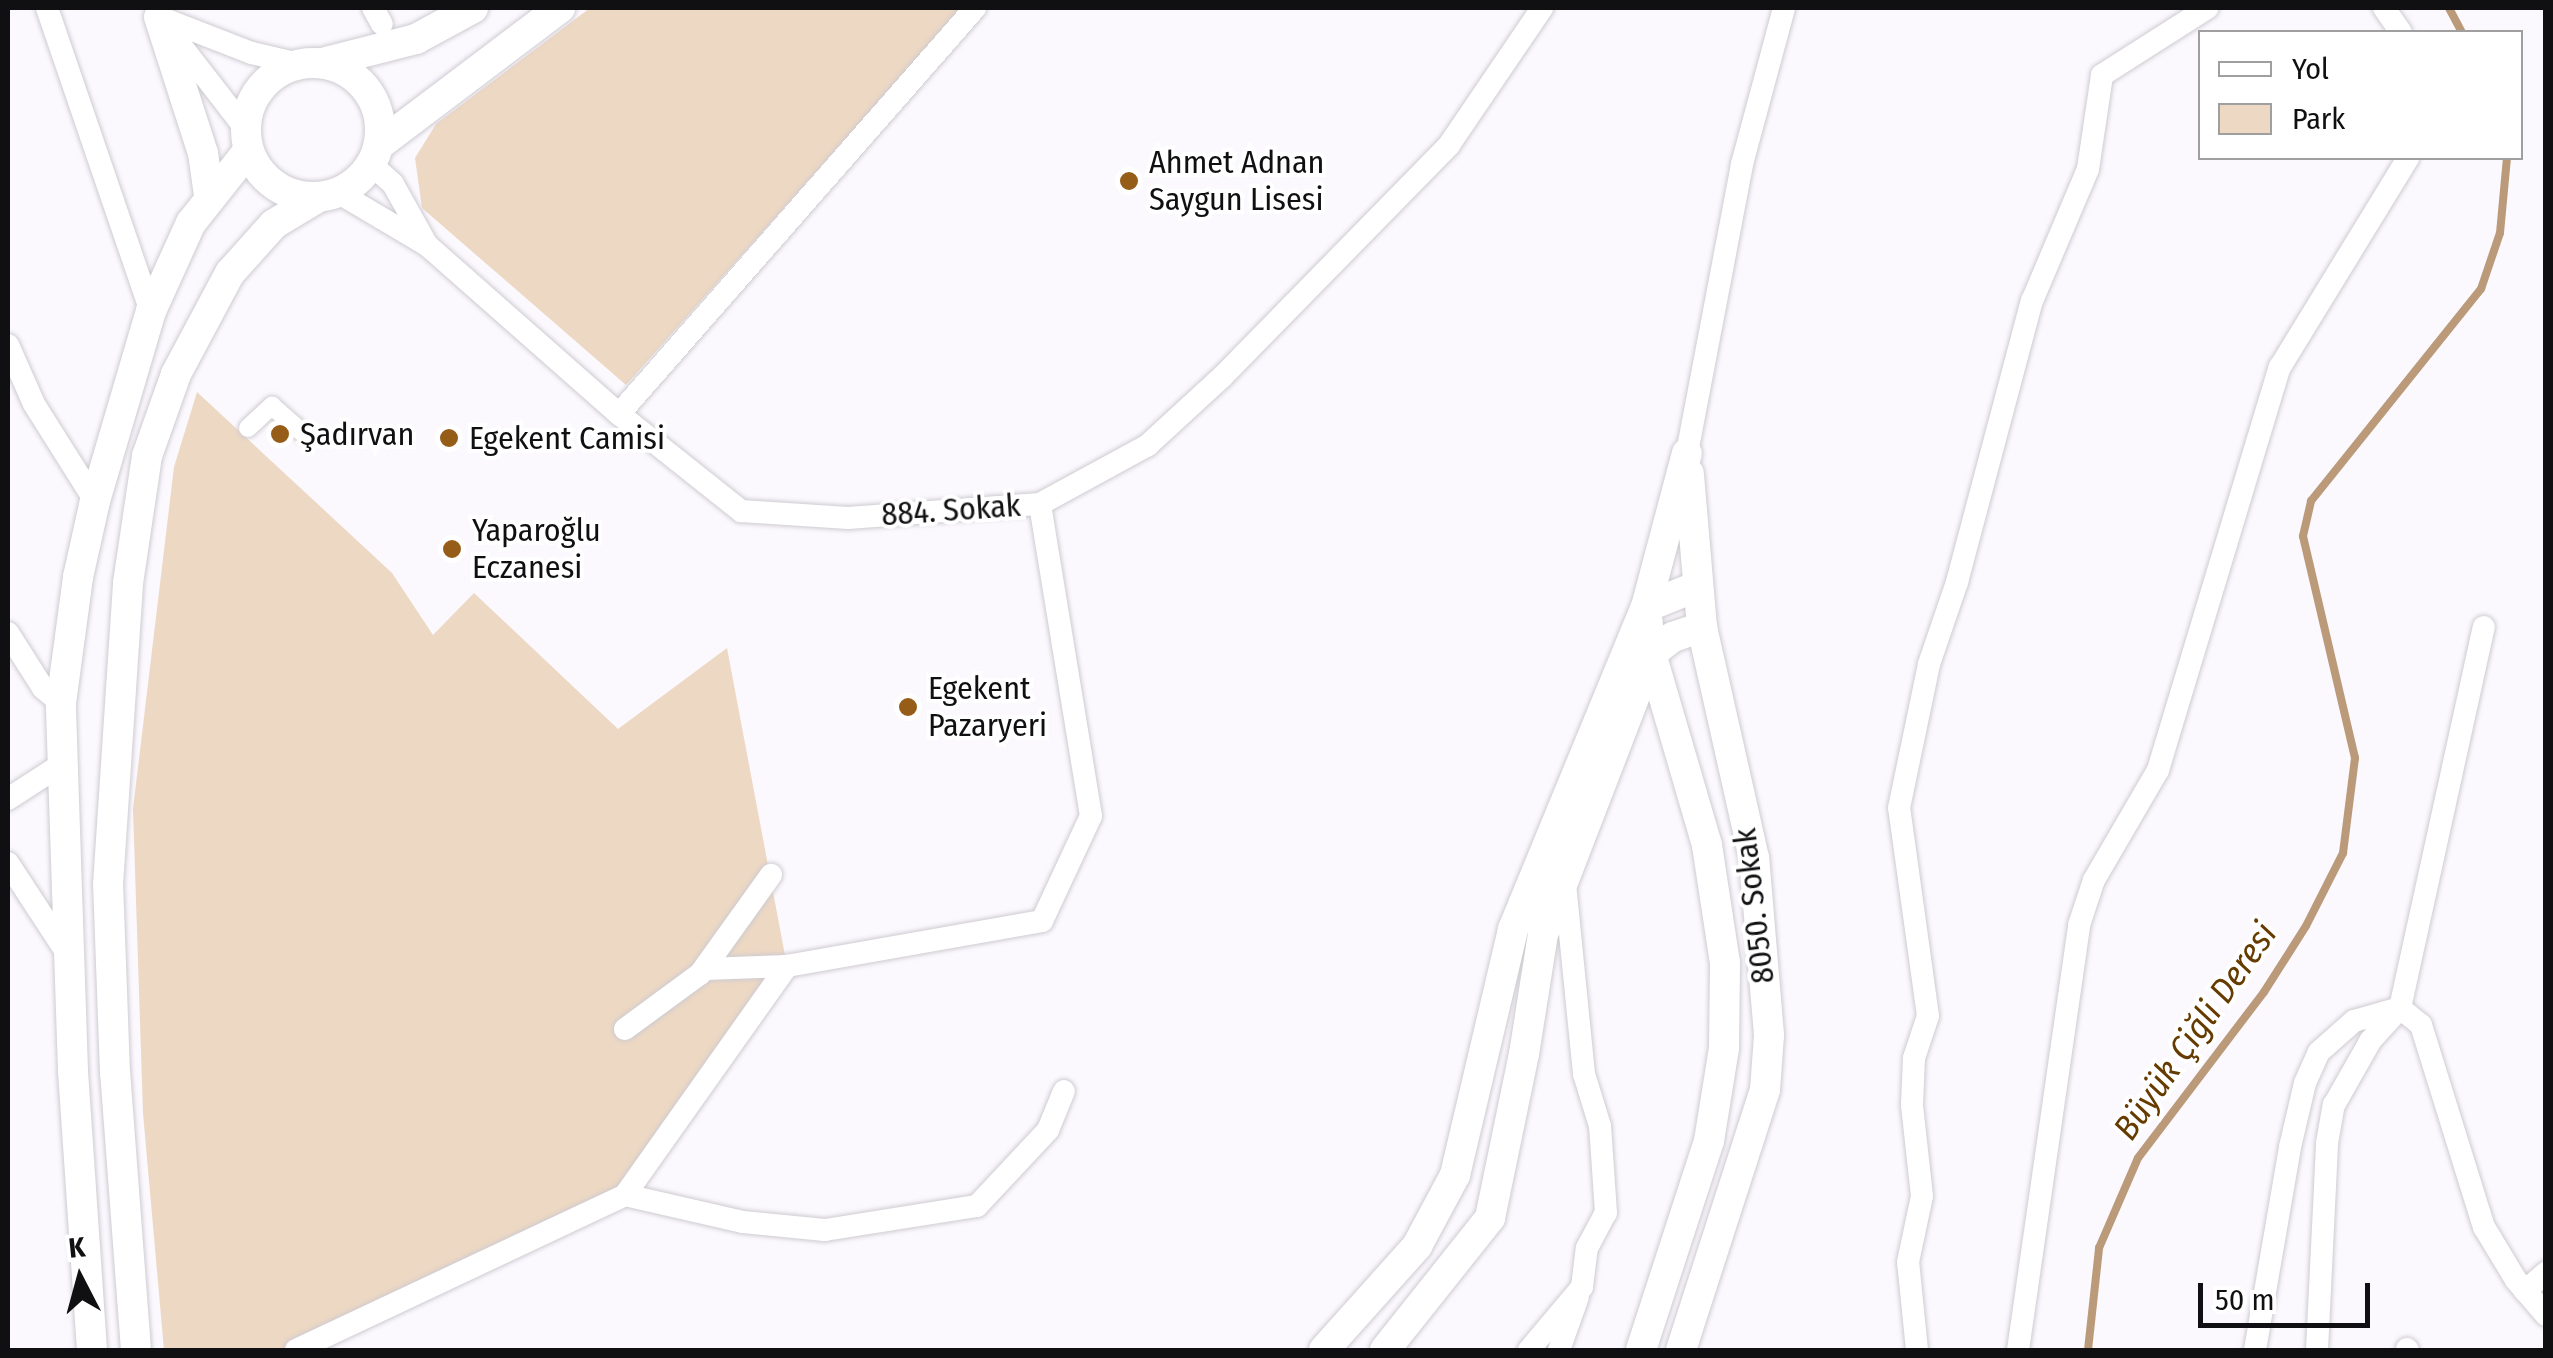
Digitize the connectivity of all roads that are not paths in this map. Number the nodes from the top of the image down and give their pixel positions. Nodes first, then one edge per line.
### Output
1 (47, 8) edge
2 (473, 8) edge
3 (560, 8) edge
4 (975, 8) edge
5 (1542, 8) edge
6 (1784, 8) edge
7 (2206, 8) edge
8 (2384, 8) edge
9 (155, 12) edge
10 (2400, 30) edge
11 (310, 64) junction
12 (246, 140) junction
13 (376, 154) junction
14 (2407, 160) edge
15 (209, 195) junction
16 (328, 196) junction
17 (427, 246) junction
18 (151, 311) junction
19 (8, 345) edge
20 (619, 414) junction
21 (248, 428) dead end
22 (303, 433) dead end
23 (1687, 453) junction
24 (95, 501) junction
25 (1040, 504) junction
26 (1698, 586) junction
27 (1646, 607) junction
28 (1702, 626) junction
29 (2484, 627) dead end
30 (8, 633) edge
31 (1651, 654) junction
32 (61, 703) junction
33 (62, 764) junction
34 (8, 799) edge
35 (8, 863) edge
36 (770, 875) dead end
37 (1565, 882) junction
38 (68, 953) junction
39 (787, 966) junction
40 (705, 969) junction
41 (2400, 1008) junction
42 (624, 1030) dead end
43 (1064, 1091) dead end
44 (625, 1195) junction
45 (2546, 1273) edge
46 (1582, 1286) junction
47 (2525, 1290) junction
48 (2546, 1315) edge
49 (92, 1350) edge
50 (136, 1350) edge
51 (296, 1350) edge
52 (1324, 1350) edge
53 (1385, 1350) edge
54 (1529, 1350) edge
55 (1560, 1350) edge
56 (1641, 1350) edge
57 (1681, 1350) edge
58 (1917, 1350) edge
59 (2018, 1350) edge
60 (2256, 1350) edge
61 (2317, 1350) edge

1 - 18 street
2 - 11 street
3 - 13 street
4 - 20 street
5 - 25 street, 884. Sokak
6 - 23 street
7 - 58 street
8 - 10 street
9 - 11 street
9 - 12 street
9 - 15 street
11 - 12 street
11 - 13 street
12 - 15 street
12 - 16 street
13 - 16 street
13 - 17 street, 884. Sokak
14 - 59 street
15 - 18 street
16 - 17 street, 884. Sokak
16 - 50 street
17 - 20 street, 884. Sokak
18 - 24 street
19 - 24 street
20 - 25 street, 884. Sokak
21 - 22 street
23 - 26 street, 8050. Sokak
23 - 27 street
24 - 32 street
25 - 39 street
26 - 27 street
26 - 28 street, 8050. Sokak
27 - 31 street, 8050. Sokak
27 - 52 street
28 - 31 street
28 - 57 street, 8050. Sokak
29 - 41 street
30 - 32 street
31 - 37 street
31 - 56 street, 8050. Sokak
32 - 33 street
33 - 34 street
33 - 38 street
35 - 38 street
36 - 40 street
37 - 46 street
37 - 53 street
38 - 49 street
39 - 40 street
39 - 44 street
40 - 42 street
41 - 47 street
41 - 60 street
41 - 61 street
43 - 44 street
44 - 51 street
45 - 47 street
46 - 54 street
46 - 55 street
47 - 48 street

